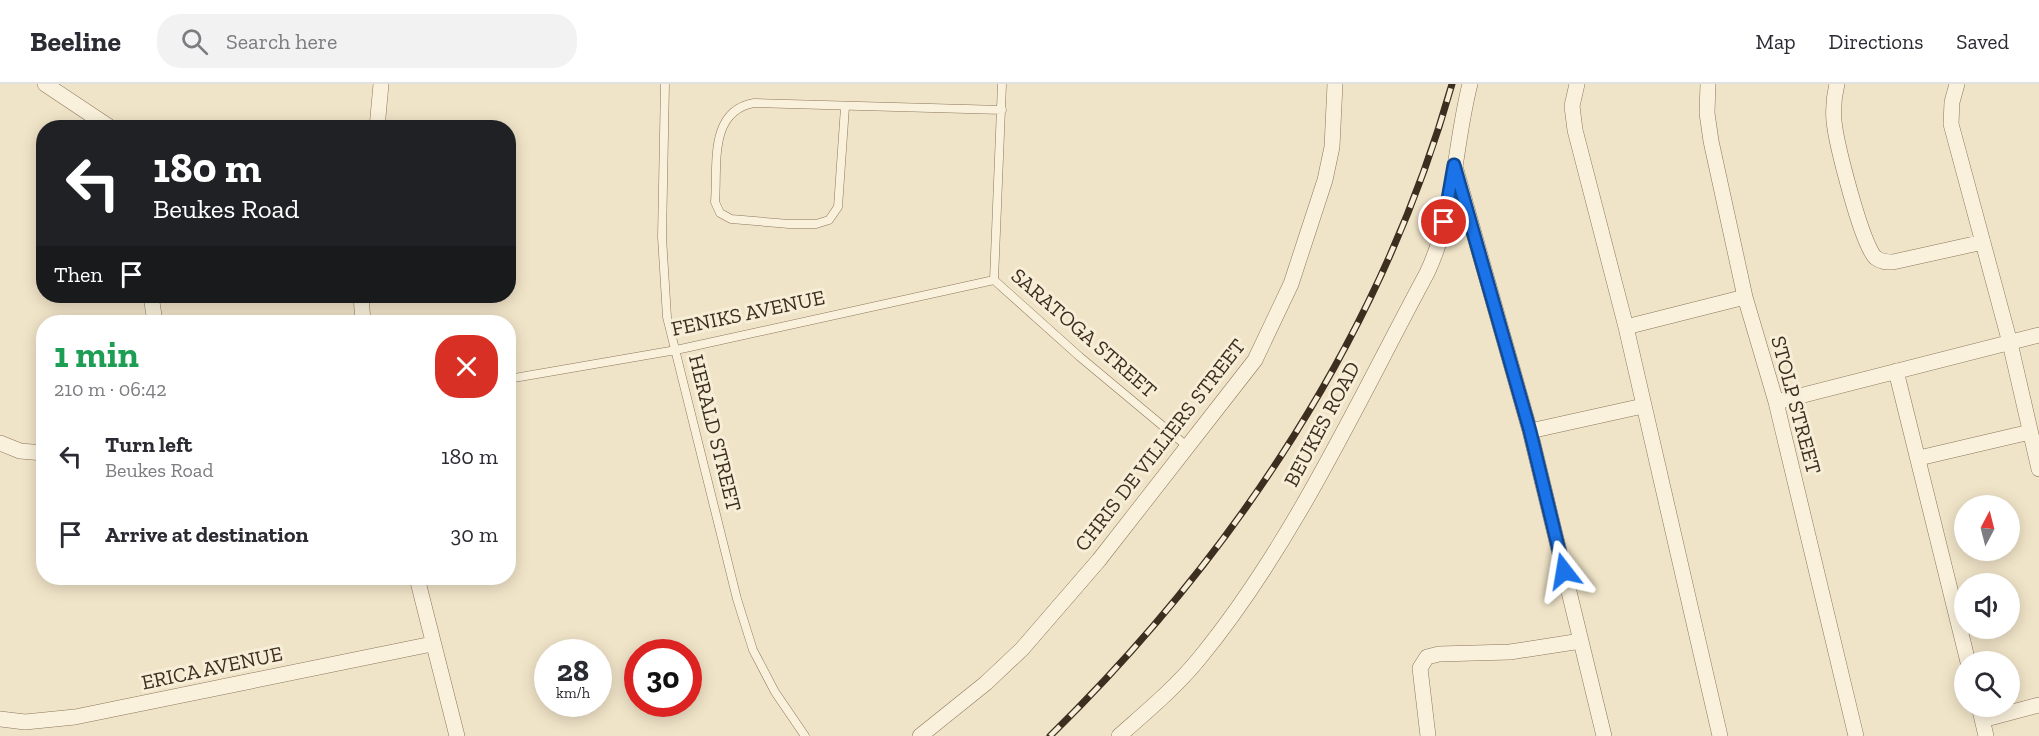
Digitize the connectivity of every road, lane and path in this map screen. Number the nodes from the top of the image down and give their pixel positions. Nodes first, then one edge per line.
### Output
1 (45, 84) edge
2 (381, 84) edge
3 (665, 84) edge
4 (1002, 84) edge
5 (1335, 84) edge
6 (1470, 84) edge
7 (1577, 84) edge
8 (1708, 84) edge
9 (1837, 84) edge
10 (1957, 84) edge
11 (845, 107) junction
12 (1002, 110) junction
13 (99, 120) edge
14 (378, 120) edge
15 (1454, 165) junction
16 (1983, 242) junction
17 (994, 280) junction
18 (1745, 297) junction
19 (1626, 327) junction
20 (2039, 335) edge
21 (2010, 343) junction
22 (675, 350) junction
23 (1896, 371) junction
24 (516, 378) edge
25 (1776, 402) junction
26 (1643, 406) junction
27 (1530, 431) junction
28 (2030, 432) junction
29 (0, 443) edge
30 (1188, 447) junction
31 (36, 452) edge
32 (1919, 458) junction
33 (2039, 470) edge
34 (419, 585) edge
35 (1581, 641) junction
36 (432, 644) junction
37 (1965, 651) edge
38 (2039, 705) edge
39 (2020, 708) edge
40 (1982, 717) edge
41 (0, 719) edge
42 (457, 736) edge
43 (805, 736) edge
44 (920, 736) edge
45 (1119, 736) edge
46 (1428, 736) edge
47 (1604, 736) edge
48 (1720, 736) edge
49 (1856, 736) edge
50 (1986, 736) edge

1 - 13 street
2 - 14 street
3 - 22 lane, HERALD STREET
4 - 12 lane, SARATOGA STREET
5 - 30 street, CHRIS DE VILLIERS STREET
6 - 15 street, BEUKES ROAD
7 - 19 street
8 - 18 street, STOLP STREET
9 - 16 street
10 - 16 street
11 - 11 lane
11 - 12 lane
12 - 17 lane, SARATOGA STREET
15 - 27 street
15 - 45 street, BEUKES ROAD
16 - 21 street
17 - 22 lane, FENIKS AVENUE
17 - 30 lane, SARATOGA STREET
18 - 19 street
18 - 25 street, STOLP STREET
19 - 26 street
20 - 21 street
21 - 23 street
21 - 28 street
22 - 24 lane, FENIKS AVENUE
22 - 43 lane, HERALD STREET
23 - 25 street
23 - 32 street
25 - 49 street, STOLP STREET
26 - 27 street
26 - 48 street
27 - 35 street
28 - 32 street
28 - 33 street
29 - 31 street
30 - 44 street, CHRIS DE VILLIERS STREET
32 - 37 street
34 - 36 street
35 - 46 street
35 - 47 street
36 - 41 street, ERICA AVENUE
36 - 42 street
38 - 39 street
40 - 50 street

